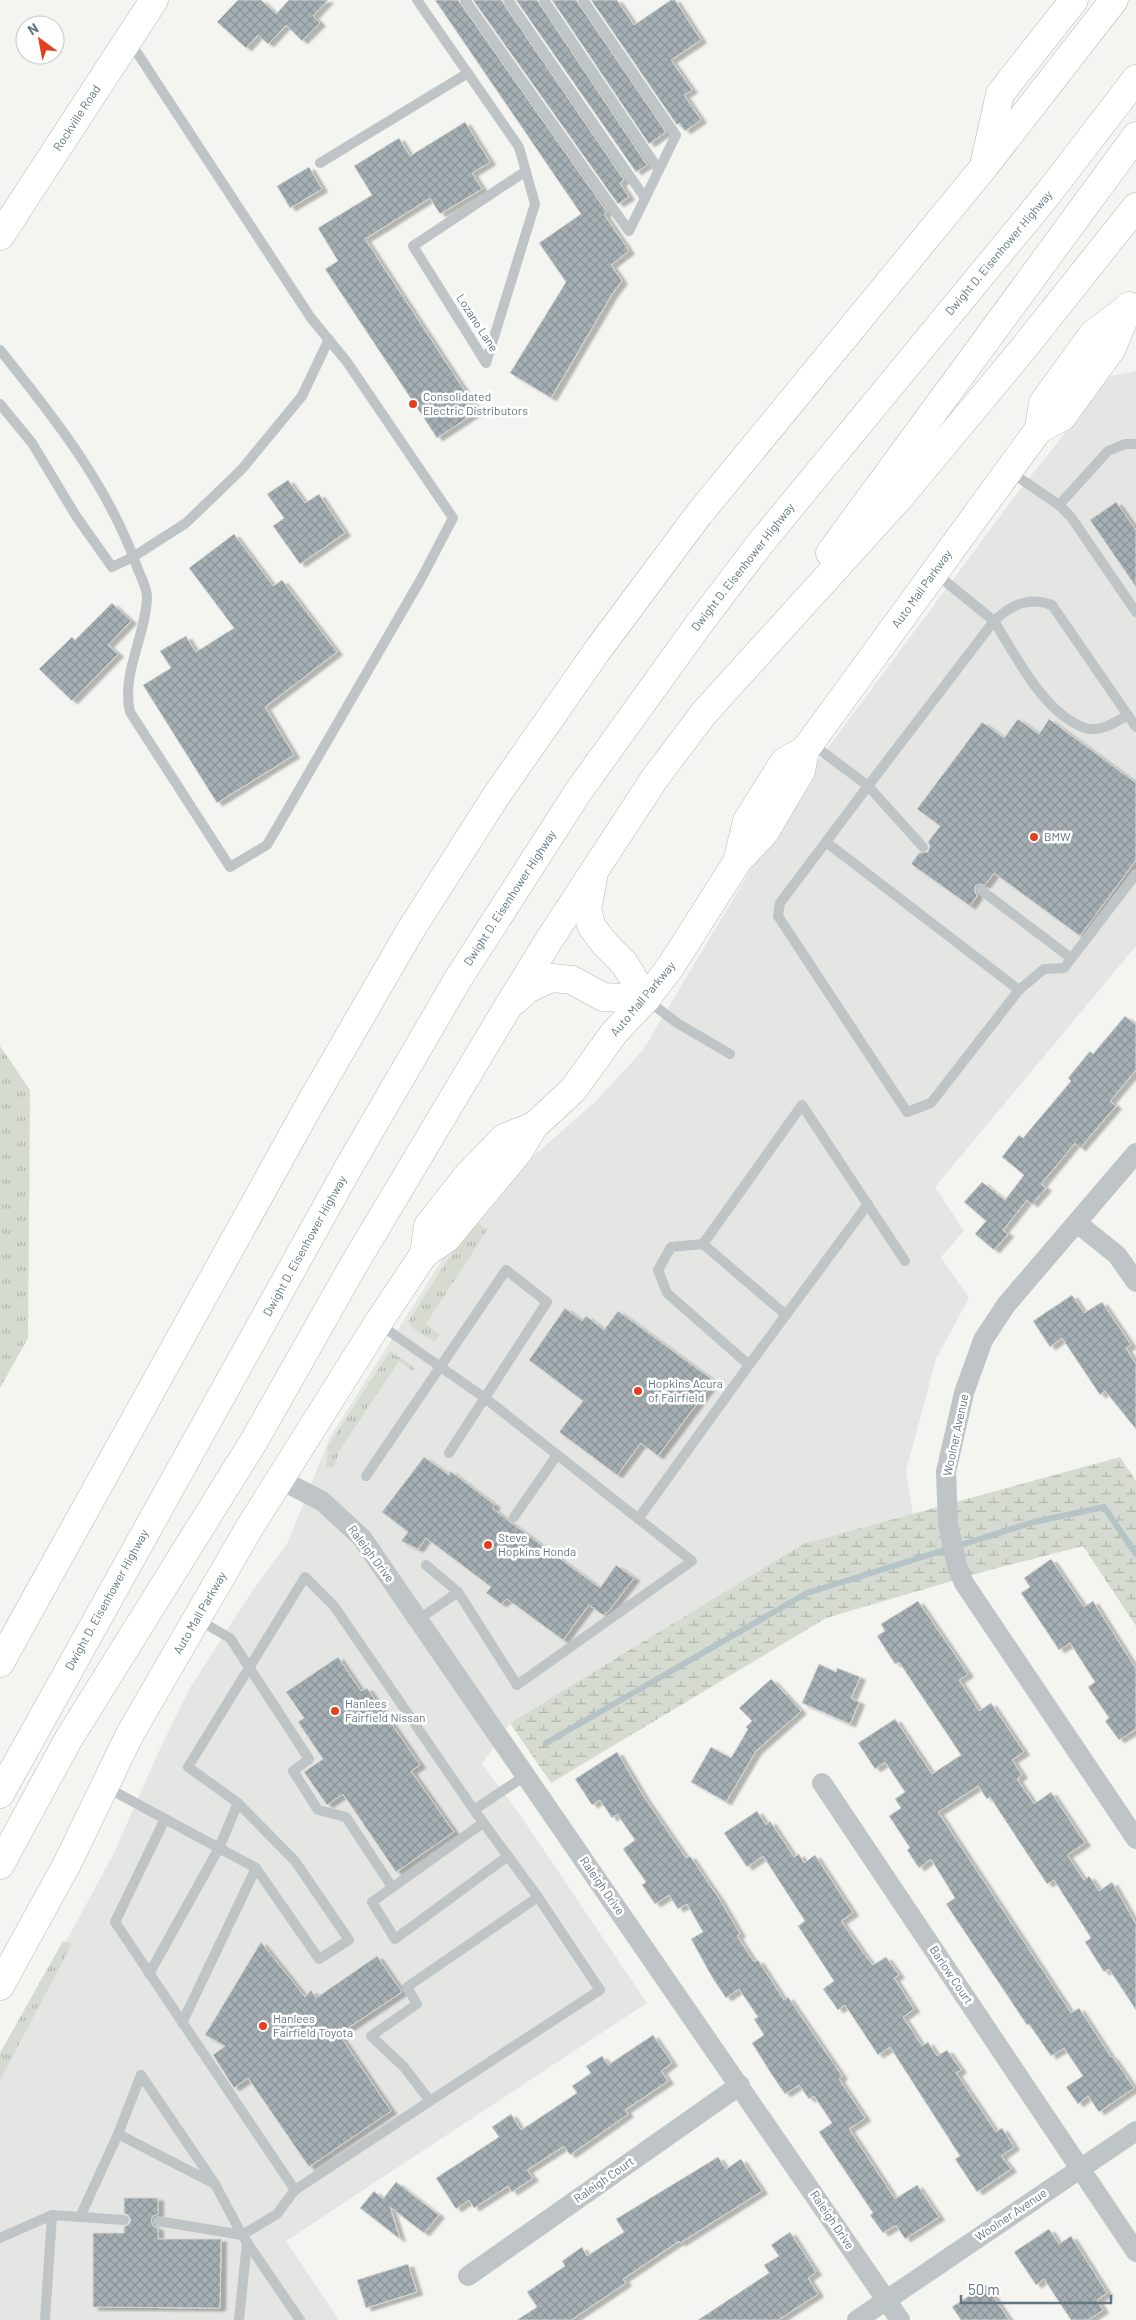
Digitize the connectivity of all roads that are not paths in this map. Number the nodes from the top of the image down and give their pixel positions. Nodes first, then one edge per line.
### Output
1 (154, 0) edge
2 (417, 0) edge
3 (465, 0) edge
4 (508, 0) edge
5 (544, 0) edge
6 (583, 0) edge
7 (1074, 0) edge
8 (1114, 0) edge
9 (128, 39) junction
10 (468, 73) junction
11 (1136, 79) edge
12 (1136, 136) edge
13 (320, 163) dead end
14 (984, 167) junction
15 (659, 170) junction
16 (526, 172) junction
17 (645, 198) junction
18 (1136, 207) edge
19 (0, 236) edge
20 (1134, 305) edge
21 (329, 339) junction
22 (0, 350) edge
23 (0, 404) edge
24 (1136, 444) edge
25 (1009, 471) junction
26 (1058, 504) junction
27 (133, 557) junction
28 (934, 572) junction
29 (1136, 612) edge
30 (994, 621) junction
31 (768, 643) junction
32 (1128, 715) junction
33 (1136, 727) edge
34 (807, 746) junction
35 (868, 786) junction
36 (826, 842) junction
37 (923, 848) dead end
38 (595, 869) junction
39 (1136, 874) edge
40 (981, 890) dead end
41 (1071, 958) junction
42 (1019, 990) junction
43 (646, 999) junction
44 (506, 1010) junction
45 (730, 1054) dead end
46 (1136, 1153) edge
47 (868, 1204) junction
48 (1077, 1223) junction
49 (703, 1244) junction
50 (905, 1261) dead end
51 (1136, 1282) edge
52 (786, 1315) junction
53 (378, 1323) junction
54 (749, 1365) junction
55 (440, 1366) junction
56 (485, 1398) junction
57 (449, 1453) dead end
58 (557, 1454) junction
59 (366, 1476) dead end
60 (278, 1479) junction
61 (514, 1517) dead end
62 (638, 1519) junction
63 (426, 1565) dead end
64 (458, 1592) junction
65 (196, 1618) junction
66 (418, 1620) junction
67 (0, 1663) edge
68 (249, 1667) junction
69 (526, 1776) junction
70 (822, 1783) dead end
71 (105, 1787) junction
72 (0, 1794) edge
73 (238, 1803) junction
74 (474, 1810) junction
75 (165, 1819) junction
76 (483, 1822) junction
77 (1136, 1839) edge
78 (219, 1848) junction
79 (508, 1856) junction
80 (0, 1865) edge
81 (256, 1868) junction
82 (392, 1887) junction
83 (538, 1898) junction
84 (150, 1974) junction
85 (0, 1986) edge
86 (182, 2023) junction
87 (740, 2085) junction
88 (430, 2101) junction
89 (1136, 2131) edge
90 (118, 2134) junction
91 (1081, 2168) junction
92 (214, 2184) junction
93 (295, 2190) junction
94 (52, 2215) junction
95 (80, 2217) junction
96 (124, 2220) dead end
97 (158, 2221) dead end
98 (0, 2238) edge
99 (245, 2238) junction
100 (1136, 2252) edge
101 (468, 2276) dead end
102 (886, 2299) junction
103 (45, 2320) edge
104 (238, 2320) edge
105 (300, 2320) edge
106 (857, 2320) edge
107 (900, 2320) edge

1 - 9 main road, Rockville Road
2 - 10 lane, Lozano Lane
3 - 17 lane
4 - 17 lane
5 - 15 lane
6 - 15 lane
7 - 14 main road
8 - 14 main road
9 - 19 main road, Rockville Road
9 - 21 lane
10 - 13 lane
10 - 16 lane, Lozano Lane
11 - 72 main road, Dwight D. Eisenhower Highway
12 - 31 main road
14 - 67 main road
15 - 17 lane
16 - 16 lane, Lozano Lane
18 - 31 main road
20 - 25 main road, Auto Mall Parkway
21 - 27 lane
21 - 27 lane
22 - 27 lane
23 - 27 lane
24 - 26 lane
25 - 26 lane
25 - 28 main road, Auto Mall Parkway
26 - 29 lane
28 - 30 lane
28 - 34 main road, Auto Mall Parkway
30 - 32 lane
30 - 32 lane
30 - 35 lane
31 - 38 main road
32 - 33 lane
34 - 35 lane
34 - 43 main road, Auto Mall Parkway
35 - 36 lane
35 - 37 lane
36 - 42 lane
36 - 42 lane
38 - 43 main road
38 - 44 main road
39 - 41 lane
40 - 41 lane
41 - 42 lane
43 - 44 main road
43 - 45 lane
43 - 53 main road, Auto Mall Parkway
44 - 80 main road
46 - 48 street, Woolner Avenue
47 - 49 lane
47 - 50 lane
47 - 52 lane
48 - 51 street
48 - 77 street, Woolner Avenue
49 - 52 lane
49 - 54 lane
52 - 54 lane
53 - 55 lane
53 - 60 main road, Auto Mall Parkway
54 - 62 lane
55 - 56 lane
55 - 56 lane
55 - 59 lane
56 - 57 lane
56 - 58 lane
58 - 61 lane
58 - 62 lane
60 - 65 main road, Auto Mall Parkway
60 - 66 street, Raleigh Drive
62 - 64 lane
63 - 64 lane
64 - 66 lane
65 - 68 lane
65 - 71 main road, Auto Mall Parkway
66 - 69 street, Raleigh Drive
68 - 73 lane
68 - 74 lane
68 - 82 lane
69 - 74 lane
69 - 87 street, Raleigh Drive
70 - 91 street, Barlow Court
71 - 75 lane
71 - 85 main road, Auto Mall Parkway
73 - 78 lane
73 - 81 lane
74 - 76 lane
75 - 78 lane
75 - 84 lane
76 - 79 lane
76 - 82 lane
78 - 81 lane
78 - 84 lane
79 - 82 lane
79 - 83 lane
81 - 86 lane
83 - 88 lane
83 - 88 lane
84 - 86 lane
86 - 93 lane
87 - 101 street, Raleigh Court
87 - 102 street, Raleigh Drive
88 - 93 lane
89 - 91 street, Woolner Avenue
90 - 92 lane
90 - 92 lane
90 - 95 lane
91 - 100 street, Barlow Court
91 - 102 street, Woolner Avenue
92 - 99 lane
93 - 99 lane
94 - 95 lane
94 - 98 lane
94 - 103 lane
95 - 96 lane
97 - 99 lane
99 - 104 lane
99 - 105 lane
102 - 106 street, Woolner Avenue
102 - 107 street, Raleigh Drive

